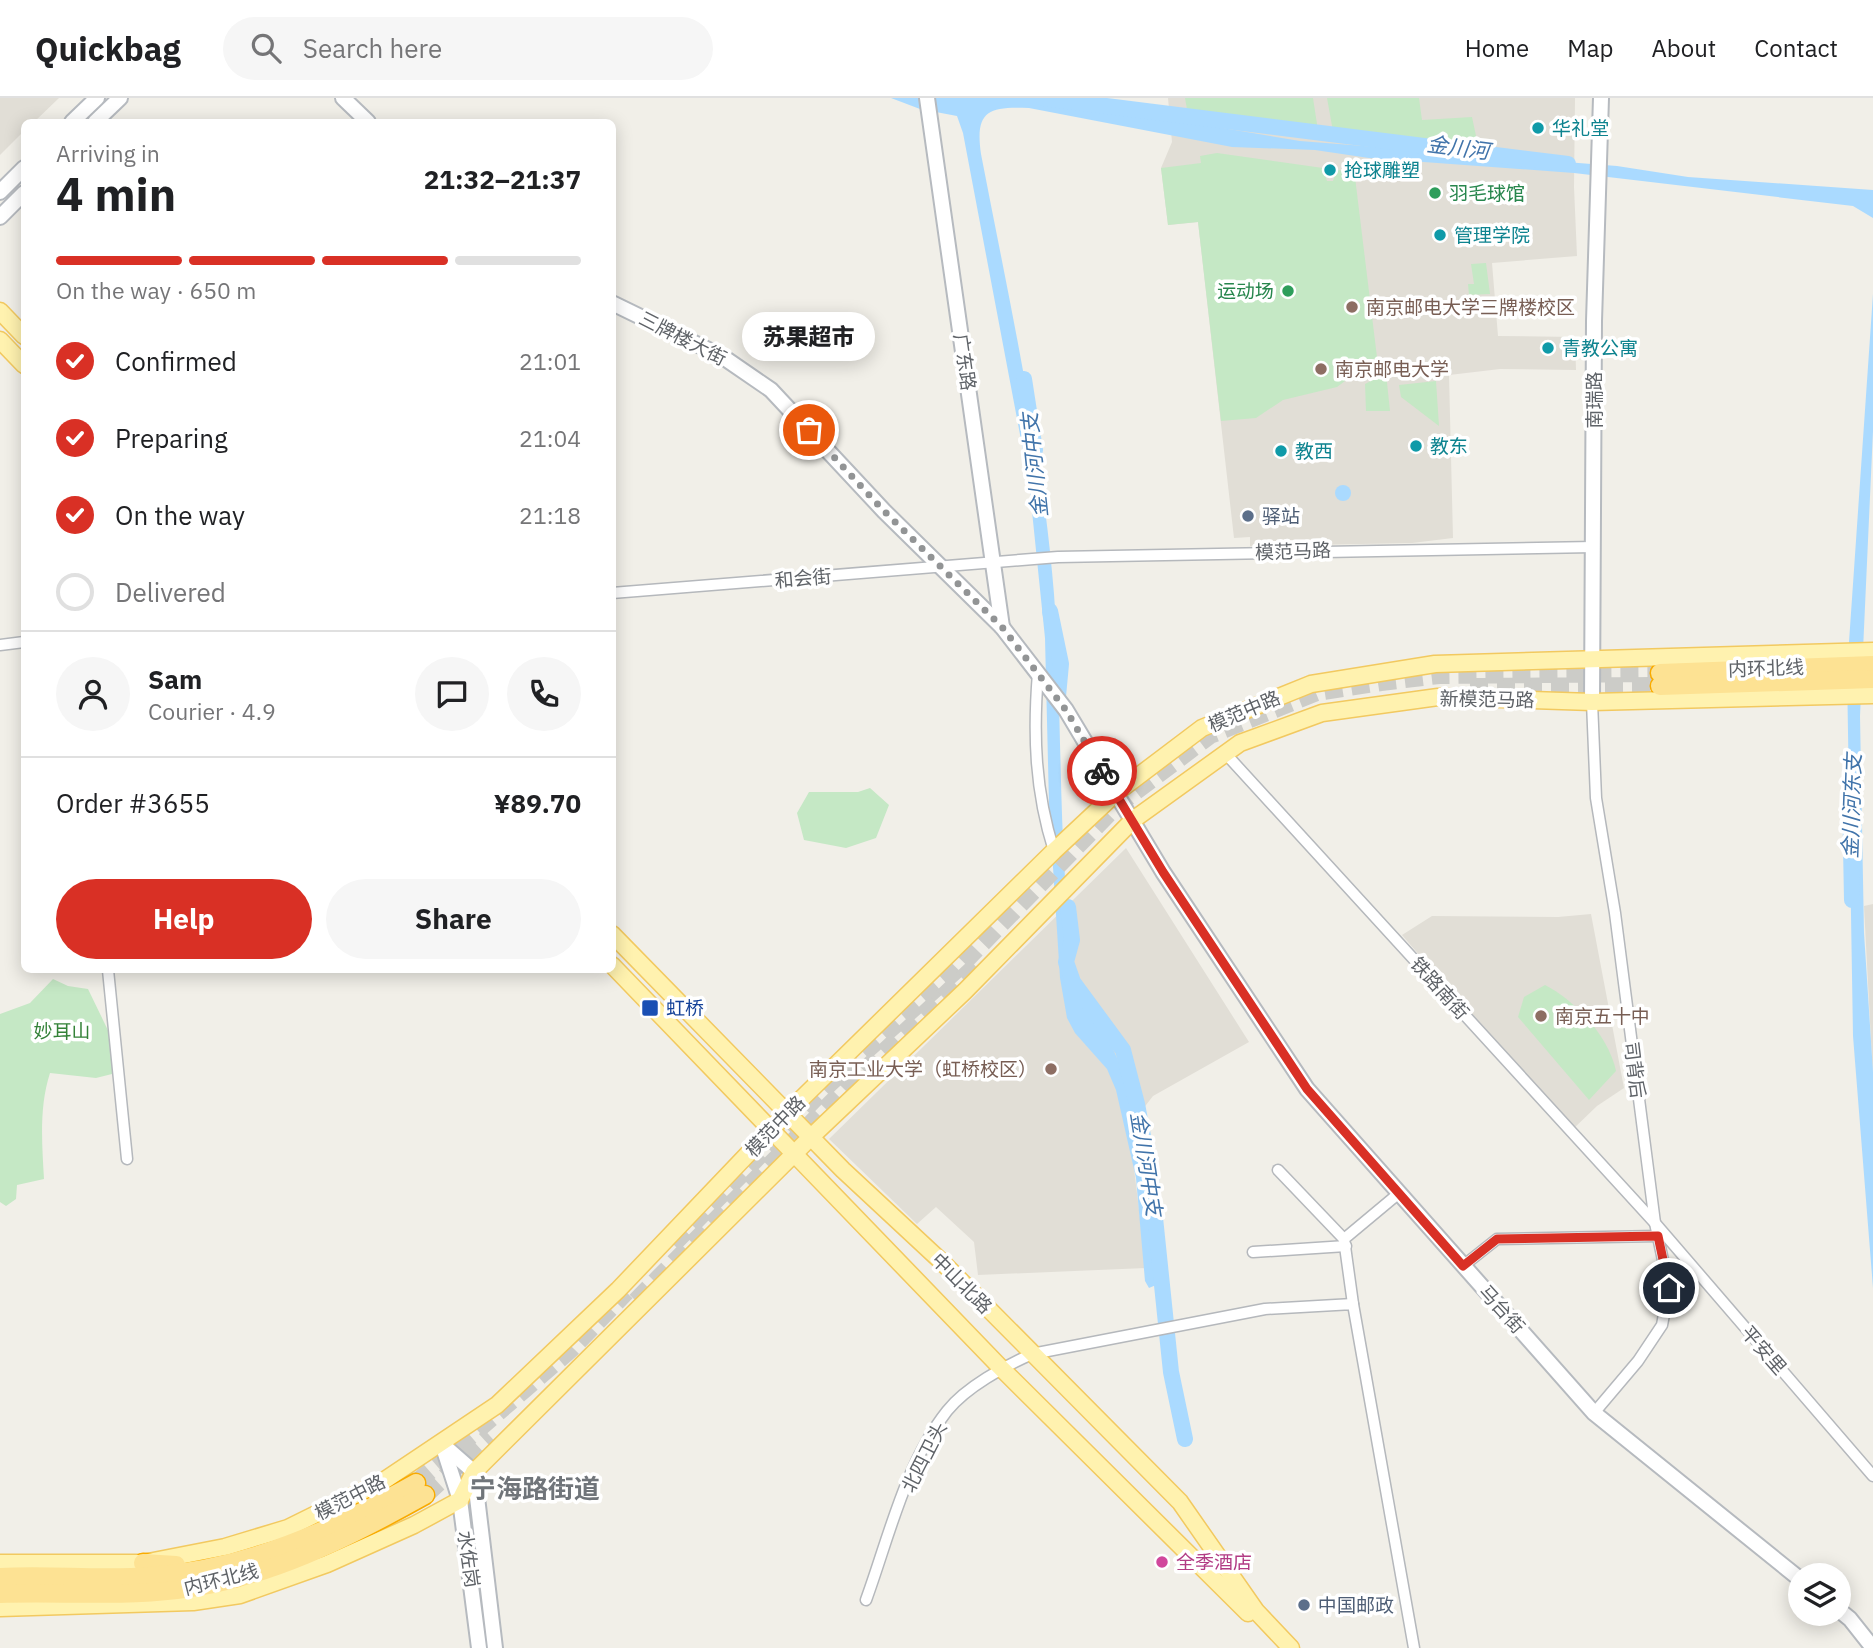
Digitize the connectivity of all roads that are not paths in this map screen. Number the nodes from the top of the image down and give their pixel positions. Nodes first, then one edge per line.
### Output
1 (97, 98) edge
2 (120, 98) edge
3 (343, 98) edge
4 (927, 98) edge
5 (1601, 98) edge
6 (75, 119) edge
7 (98, 119) edge
8 (365, 119) edge
9 (21, 171) edge
10 (0, 192) edge
11 (21, 196) edge
12 (0, 217) edge
13 (616, 305) edge
14 (0, 311) edge
15 (21, 333) edge
16 (0, 340) edge
17 (21, 362) edge
18 (1594, 547) junction
19 (993, 561) junction
20 (940, 566) junction
21 (616, 593) edge
22 (1002, 627) junction
23 (21, 642) edge
24 (0, 645) edge
25 (1873, 651) edge
26 (1830, 659) junction
27 (1593, 661) junction
28 (1873, 665) edge
29 (1038, 673) junction
30 (1873, 679) edge
31 (1821, 689) junction
32 (1873, 695) edge
33 (1592, 702) junction
34 (1225, 753) junction
35 (1116, 793) junction
36 (1133, 820) junction
37 (1054, 851) junction
38 (616, 938) edge
39 (616, 969) edge
40 (108, 973) edge
41 (787, 1113) junction
42 (772, 1129) junction
43 (811, 1137) junction
44 (796, 1153) junction
45 (127, 1159) dead end
46 (1278, 1170) dead end
47 (1398, 1194) junction
48 (1656, 1223) junction
49 (1658, 1236) junction
50 (1345, 1242) junction
51 (1253, 1252) dead end
52 (1463, 1266) junction
53 (1353, 1304) junction
54 (1032, 1354) junction
55 (1001, 1368) junction
56 (1594, 1413) junction
57 (442, 1443) junction
58 (474, 1472) junction
59 (1873, 1476) edge
60 (460, 1500) junction
61 (143, 1563) junction
62 (87, 1564) junction
63 (207, 1568) junction
64 (1788, 1570) edge
65 (5, 1581) edge
66 (39, 1585) junction
67 (178, 1590) junction
68 (866, 1600) dead end
69 (135, 1603) junction
70 (79, 1605) junction
71 (0, 1608) edge
72 (1851, 1620) edge
73 (479, 1648) edge
74 (495, 1648) edge
75 (1282, 1648) edge
76 (1292, 1648) edge
77 (1414, 1648) edge
78 (1873, 1648) edge

1 - 6 street
2 - 7 street
3 - 8 street
4 - 19 street, 广东路
5 - 18 street, 南瑞路
9 - 10 street
11 - 12 street
13 - 20 street, 三牌楼大街
14 - 15 main road
16 - 17 main road
18 - 19 street, 模范马路
18 - 27 street, 南瑞路
19 - 20 street, 和会街
19 - 22 street, 广东路
20 - 21 street, 和会街
20 - 22 street, 三牌楼大街
22 - 29 street, 三牌楼大街
23 - 24 street
25 - 26 main road
26 - 27 main road, 模范中路
26 - 28 highway, 内环北线
26 - 31 highway, 内环北线
27 - 33 street, 南瑞路
27 - 35 main road, 模范中路
29 - 35 street, 三牌楼大街
29 - 37 street
30 - 31 highway, 内环北线
31 - 32 main road, 新模范马路
31 - 33 main road, 新模范马路
33 - 34 main road, 新模范马路
33 - 48 street, 司背后
34 - 36 main road, 新模范马路
34 - 48 street, 铁路南街
35 - 36 street, 三牌楼大街
35 - 37 main road, 模范中路
36 - 43 main road, 模范中路
36 - 47 street, 马台街
37 - 41 main road, 模范中路
38 - 41 main road, 中山北路
39 - 42 main road, 中山北路
40 - 45 street
41 - 42 main road, 模范中路
41 - 43 main road, 中山北路
42 - 44 main road, 中山北路
42 - 57 main road, 模范中路
43 - 44 main road, 模范中路
43 - 54 main road, 中山北路
44 - 55 main road, 中山北路
44 - 58 main road, 模范中路
46 - 50 street
47 - 50 street
47 - 52 street, 马台街
48 - 49 street, 司背后
48 - 59 street, 平安里
49 - 52 street
49 - 56 street, 司背后
50 - 51 street
50 - 53 street
52 - 56 street, 马台街
53 - 54 street, 北四卫头
53 - 77 street
54 - 55 street, 北四卫头
54 - 76 main road, 中山北路
55 - 68 street, 北四卫头
55 - 75 main road, 中山北路
56 - 64 street, 马台街
57 - 58 street
57 - 60 street, 水佐岗
57 - 61 main road, 模范中路
58 - 60 main road, 模范中路
58 - 74 street, 水佐岗
60 - 69 main road
60 - 73 street, 水佐岗
61 - 62 main road, 模范中路
61 - 63 highway
62 - 65 main road, 模范中路
62 - 66 highway
63 - 66 highway, 内环北线
63 - 67 highway, 内环北线
65 - 66 highway, 内环北线
66 - 67 highway, 内环北线
66 - 70 highway
67 - 69 highway
69 - 70 main road
70 - 71 main road
72 - 78 street

